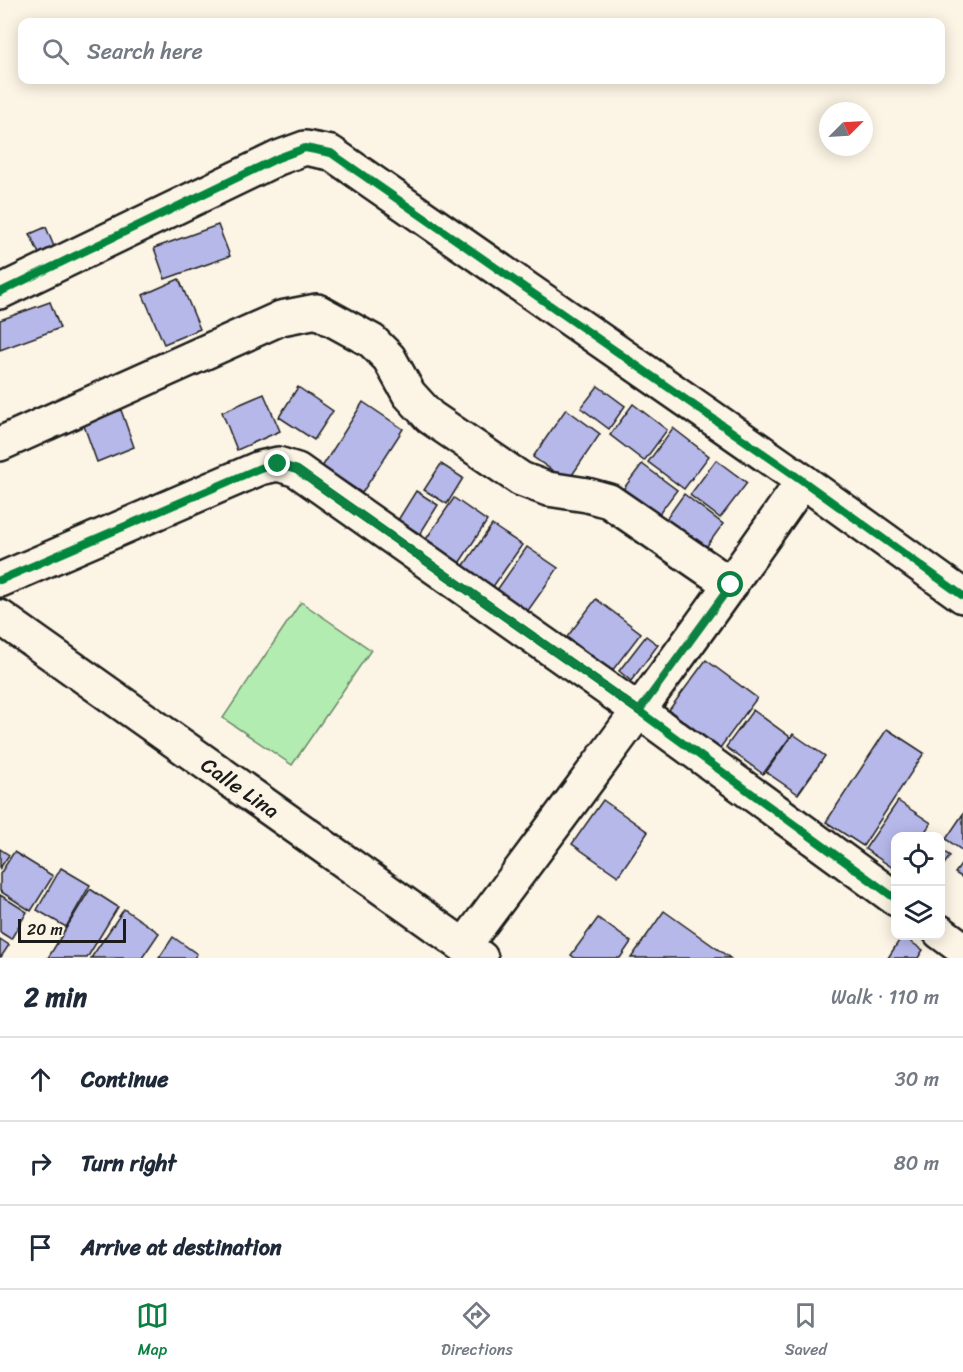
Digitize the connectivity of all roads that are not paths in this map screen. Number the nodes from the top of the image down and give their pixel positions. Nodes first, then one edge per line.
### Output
1 (0, 292) edge
2 (0, 444) edge
3 (803, 481) junction
4 (0, 580) edge
5 (731, 585) junction
6 (963, 596) edge
7 (0, 617) edge
8 (639, 711) junction
9 (891, 895) edge
10 (945, 936) edge
11 (963, 949) edge
12 (472, 952) edge

1 - 3 street
2 - 5 street
3 - 5 street
3 - 6 street
4 - 8 street
5 - 8 street
7 - 12 street, Calle Lina
8 - 9 street
8 - 12 street
10 - 11 street

